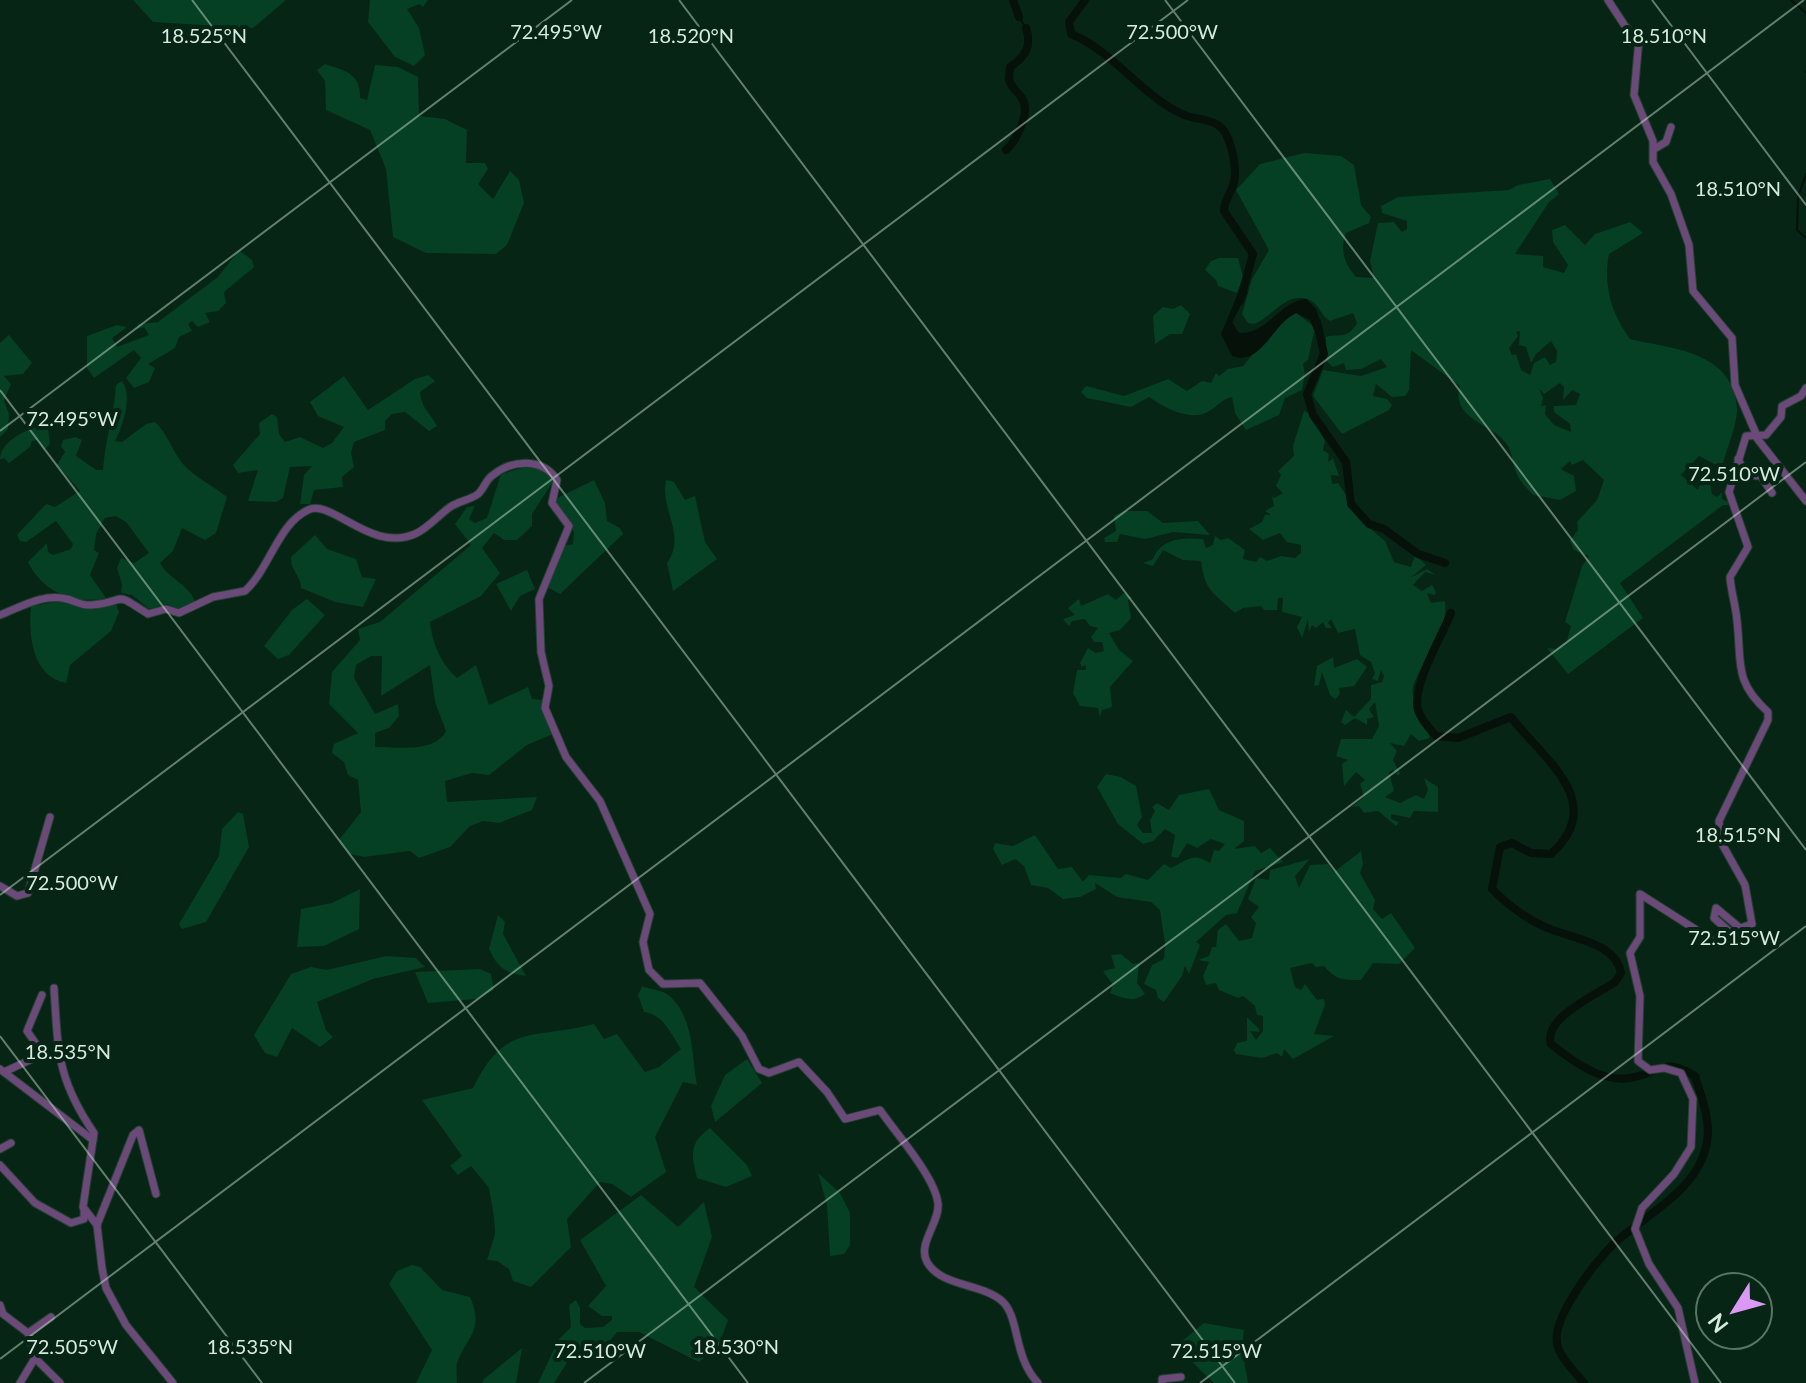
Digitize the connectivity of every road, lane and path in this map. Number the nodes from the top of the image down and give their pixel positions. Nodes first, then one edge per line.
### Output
1 (1608, 0) edge
2 (1671, 127) dead end
3 (1654, 149) junction
4 (1806, 388) edge
5 (1756, 436) junction
6 (1738, 459) junction
7 (1772, 493) dead end
8 (1806, 501) edge
9 (0, 615) edge
10 (50, 817) dead end
11 (0, 886) edge
12 (54, 988) dead end
13 (42, 995) dead end
14 (2, 1070) edge
15 (93, 1140) junction
16 (11, 1143) dead end
17 (0, 1149) edge
18 (0, 1165) edge
19 (156, 1194) dead end
20 (83, 1207) junction
21 (97, 1225) junction
22 (0, 1305) edge
23 (51, 1317) dead end
24 (28, 1333) junction
25 (35, 1358) junction
26 (1181, 1377) dead end
27 (20, 1383) edge
28 (60, 1383) edge
29 (173, 1383) edge
30 (1038, 1383) edge
31 (1162, 1383) edge
32 (1695, 1383) edge

1 - 3 street
2 - 3 street
3 - 5 street
4 - 5 street
5 - 6 street
5 - 8 street
6 - 7 street
6 - 32 street
9 - 30 street
10 - 11 street
12 - 15 street
13 - 14 street
14 - 15 street
15 - 20 street
16 - 17 street
18 - 20 street
19 - 21 street
20 - 21 street
21 - 29 street
22 - 24 street
23 - 24 street
24 - 25 street
25 - 27 street
25 - 28 street
26 - 31 street

